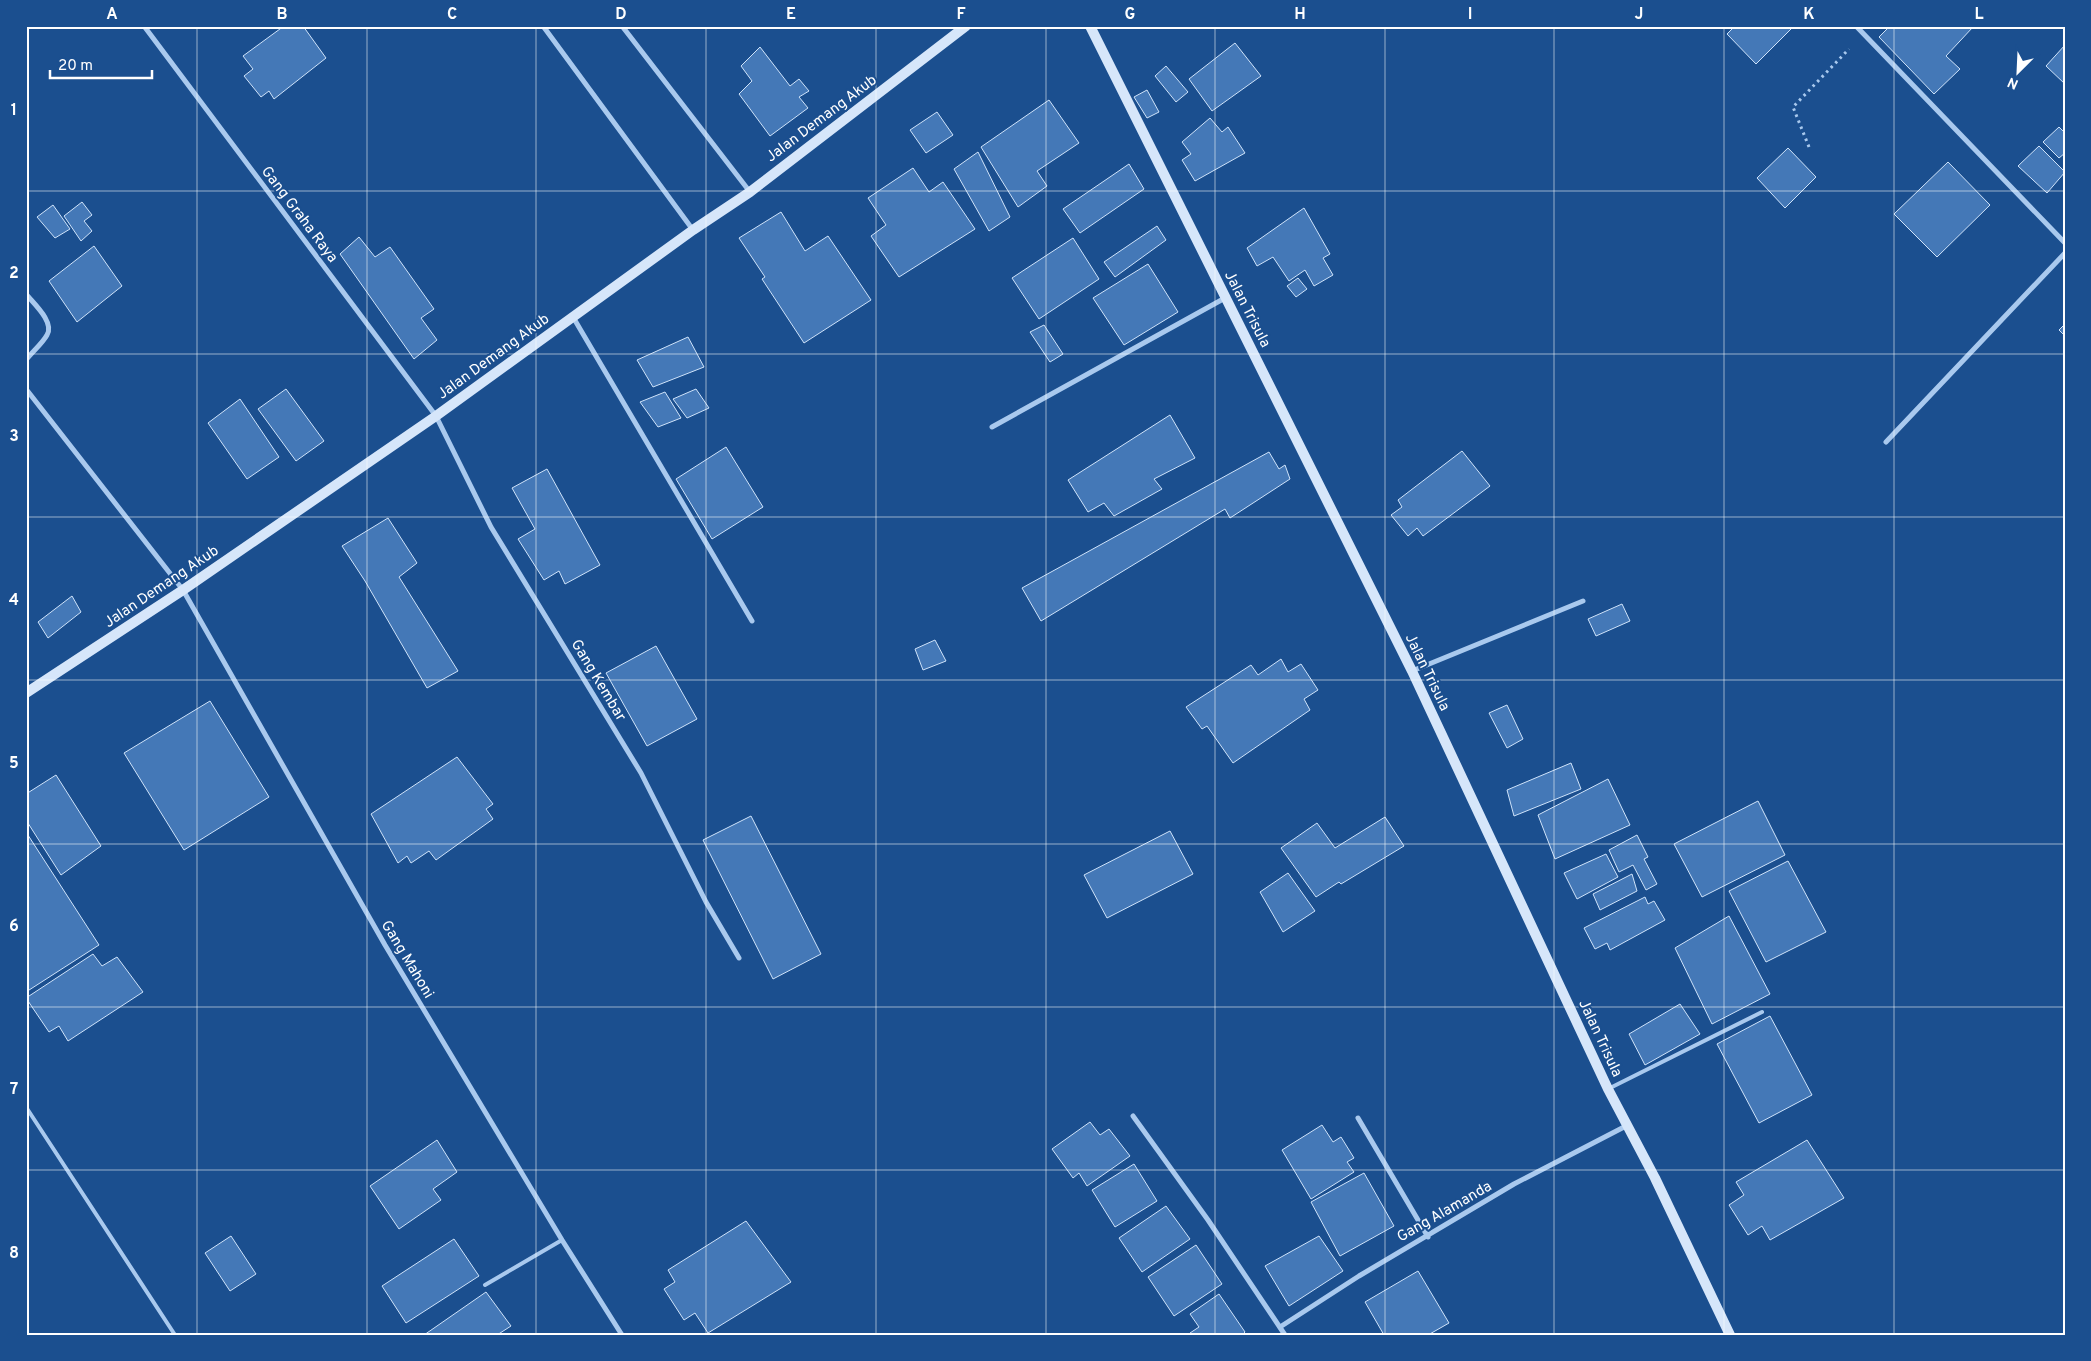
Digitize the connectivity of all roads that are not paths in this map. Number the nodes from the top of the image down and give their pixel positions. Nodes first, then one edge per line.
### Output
1 (144, 26) edge
2 (543, 26) edge
3 (622, 26) edge
4 (966, 26) edge
5 (1090, 26) edge
6 (1856, 26) edge
7 (750, 192) junction
8 (693, 230) junction
9 (2065, 243) edge
10 (2065, 253) edge
11 (26, 294) edge
12 (1225, 298) junction
13 (573, 317) junction
14 (26, 360) edge
15 (26, 389) edge
16 (436, 416) junction
17 (992, 427) dead end
18 (1886, 442) dead end
19 (183, 590) junction
20 (1584, 601) dead end
21 (752, 621) dead end
22 (1412, 671) junction
23 (26, 693) edge
24 (739, 958) dead end
25 (1762, 1012) dead end
26 (1608, 1089) junction
27 (26, 1107) edge
28 (1133, 1116) dead end
29 (1358, 1118) dead end
30 (1626, 1126) junction
31 (1428, 1237) junction
32 (562, 1240) junction
33 (485, 1285) dead end
34 (1280, 1327) junction
35 (175, 1335) edge
36 (622, 1335) edge
37 (1285, 1335) edge
38 (1730, 1335) edge

1 - 16 street, Gang Graha Raya
2 - 8 street
3 - 7 street
4 - 7 street, Jalan Demang Akub
5 - 12 street, Jalan Trisula
6 - 9 street
7 - 8 street, Jalan Demang Akub
8 - 13 street, Jalan Demang Akub
10 - 18 street
11 - 14 street
12 - 17 street
12 - 22 street, Jalan Trisula
13 - 16 street, Jalan Demang Akub
13 - 21 street
15 - 19 street, Gang Mahoni
16 - 19 street, Jalan Demang Akub
16 - 24 street, Gang Kembar
19 - 23 street, Jalan Demang Akub
19 - 32 street, Gang Mahoni
20 - 22 street
22 - 26 street, Jalan Trisula
25 - 26 lane
26 - 30 street, Jalan Trisula
27 - 35 lane
28 - 34 street
29 - 31 street
30 - 31 street, Gang Alamanda
30 - 38 street, Jalan Trisula
31 - 34 street, Gang Alamanda
32 - 33 lane
32 - 36 street, Gang Mahoni
34 - 37 street

